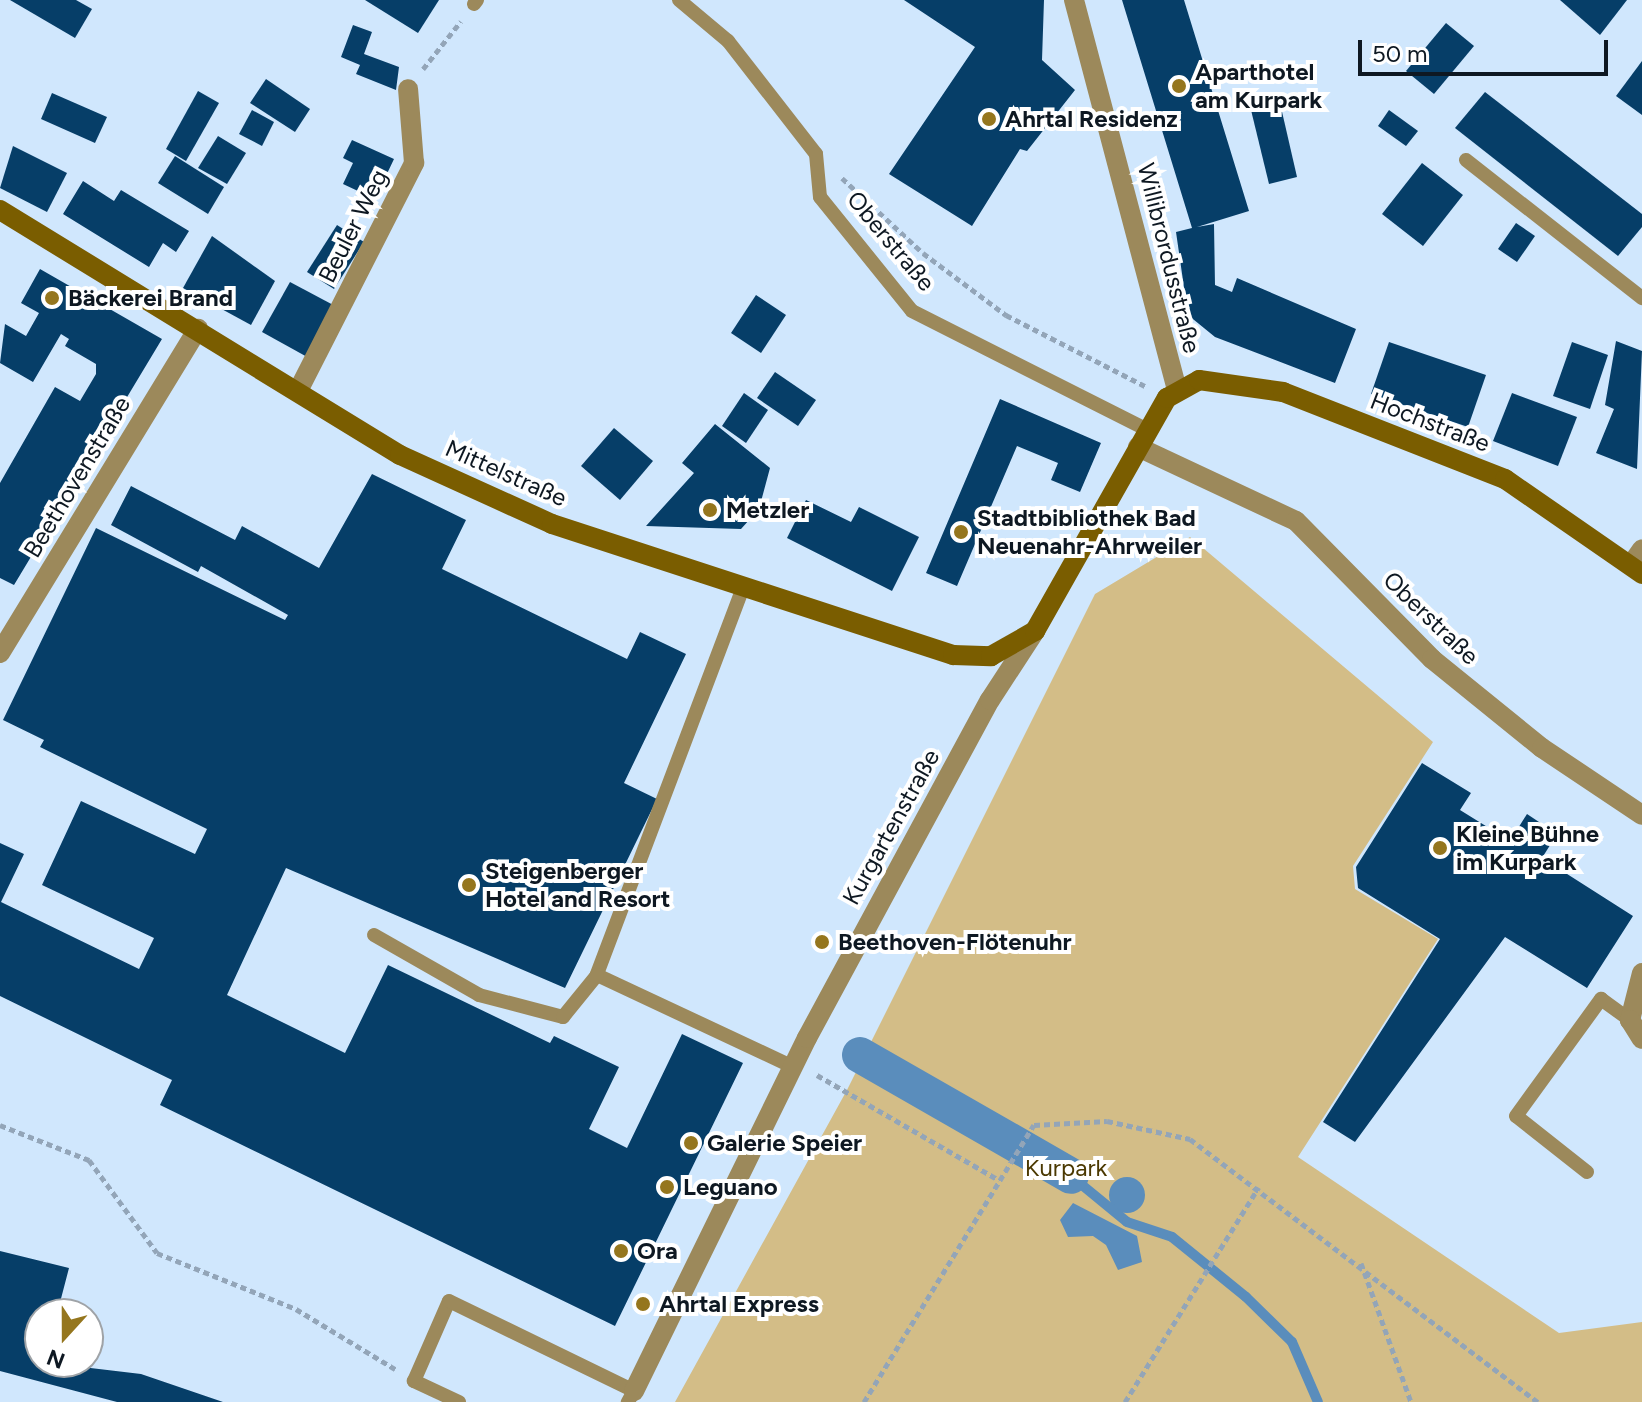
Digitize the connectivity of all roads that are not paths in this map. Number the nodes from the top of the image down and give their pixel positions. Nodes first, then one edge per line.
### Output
1 (679, 0) edge
2 (1074, 0) edge
3 (408, 89) road end
4 (1466, 160) dead end
5 (0, 210) edge
6 (1642, 298) edge
7 (198, 329) junction
8 (299, 389) junction
9 (1172, 394) junction
10 (1143, 438) junction
11 (1638, 563) edge
12 (744, 585) junction
13 (1035, 631) junction
14 (0, 653) edge
15 (1642, 815) edge
16 (374, 935) dead end
17 (1642, 973) edge
18 (597, 975) junction
19 (1630, 1020) junction
20 (1642, 1039) edge
21 (793, 1067) junction
22 (1587, 1172) dead end
23 (631, 1396) edge
24 (459, 1402) edge

1 - 10 lane, Oberstraße
2 - 9 street, Willibrordusstraße
3 - 8 street, Beuler Weg
4 - 6 lane
5 - 7 street, Mittelstraße
7 - 8 street, Mittelstraße
7 - 14 street, Beethovenstraße
8 - 12 street, Mittelstraße
9 - 10 street, Kurgartenstraße
9 - 11 street, Hochstraße
10 - 13 street, Kurgartenstraße
10 - 15 street, Oberstraße
12 - 13 street, Mittelstraße
12 - 18 lane
13 - 21 street, Kurgartenstraße
16 - 18 lane
17 - 19 street
18 - 21 lane
19 - 20 street
19 - 22 lane
21 - 23 street, Kurgartenstraße
23 - 24 lane

